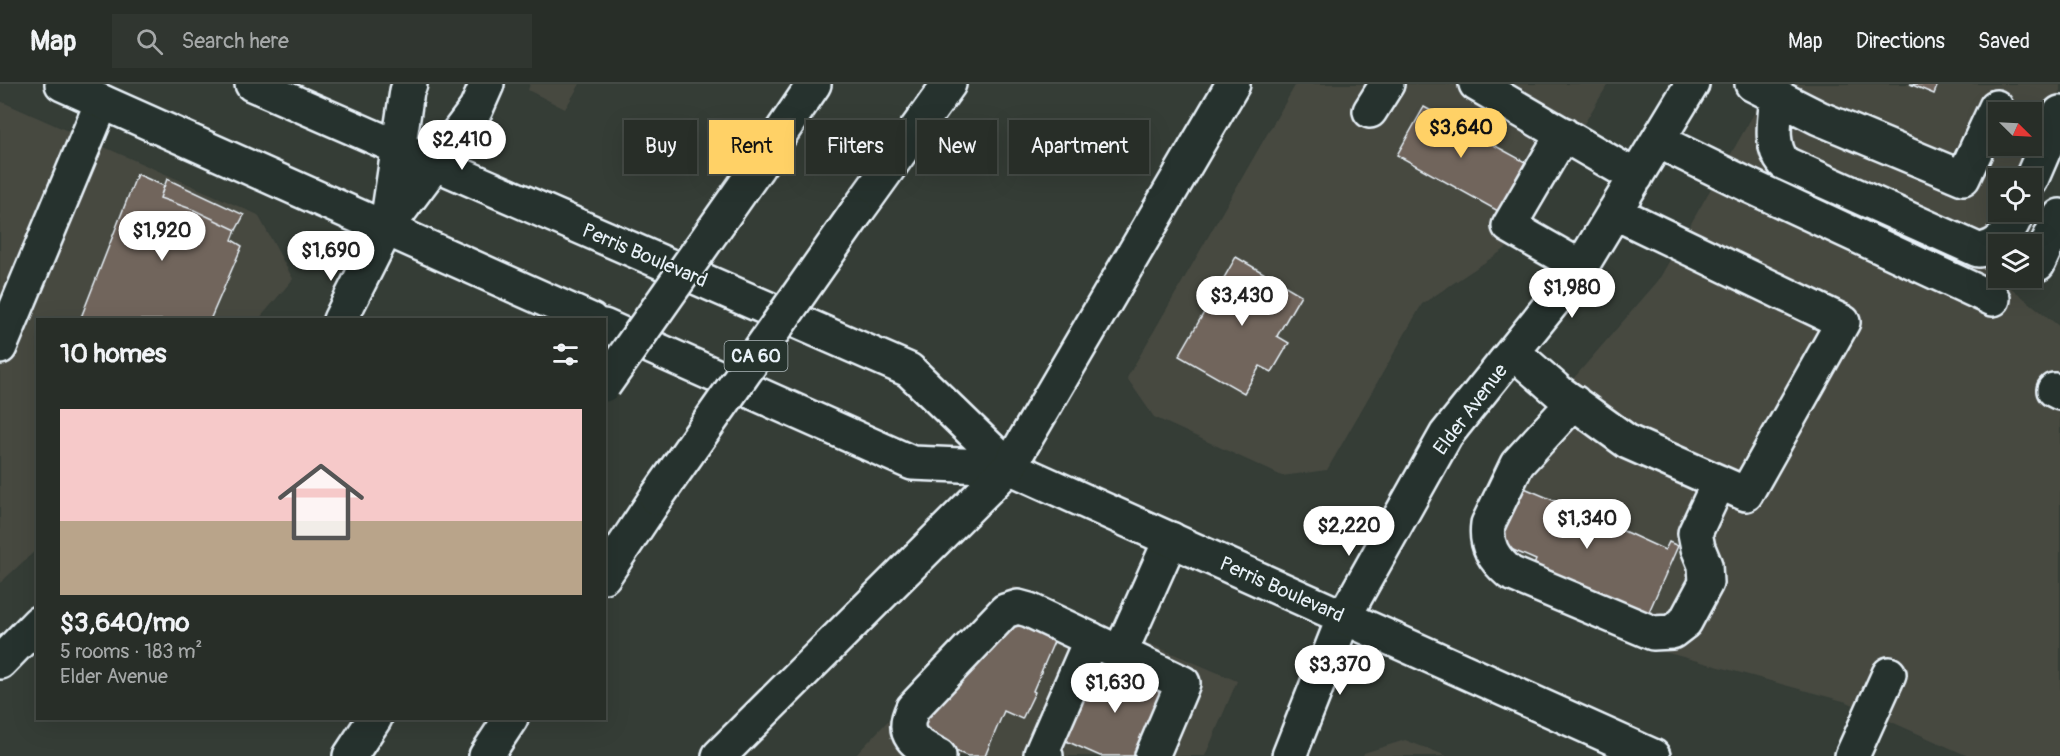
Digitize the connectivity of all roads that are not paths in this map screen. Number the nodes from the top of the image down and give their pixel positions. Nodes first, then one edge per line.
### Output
1 (62, 84) edge
2 (252, 84) edge
3 (410, 84) edge
4 (487, 84) edge
5 (814, 84) edge
6 (949, 84) edge
7 (1233, 84) edge
8 (1476, 84) edge
9 (1692, 84) edge
10 (1764, 90) edge
11 (102, 102) junction
12 (2060, 113) edge
13 (1988, 124) edge
14 (1563, 134) junction
15 (1658, 141) junction
16 (399, 148) junction
17 (435, 164) junction
18 (2036, 168) edge
19 (1636, 177) junction
20 (1614, 213) junction
21 (2060, 216) edge
22 (2013, 222) edge
23 (386, 229) junction
24 (2042, 255) edge
25 (1581, 267) junction
26 (1993, 299) dead end
27 (341, 318) edge
28 (586, 318) edge
29 (606, 327) edge
30 (0, 346) edge
31 (1514, 352) junction
32 (606, 382) edge
33 (1574, 402) junction
34 (1010, 467) junction
35 (1719, 482) junction
36 (1171, 539) junction
37 (606, 573) edge
38 (1344, 617) junction
39 (36, 625) edge
40 (1105, 646) junction
41 (0, 662) edge
42 (1889, 674) dead end
43 (374, 720) edge
44 (510, 720) edge
45 (1041, 755) edge
46 (350, 756) edge
47 (486, 756) edge
48 (720, 756) edge
49 (939, 756) edge
50 (1152, 756) edge
51 (1289, 756) edge
52 (1653, 756) edge
53 (1852, 756) edge

1 - 11 main road
2 - 16 main road, Perris Boulevard
3 - 16 main road
4 - 17 main road
5 - 32 main road, bridge
6 - 37 main road, CA 60, bridge
7 - 34 main road
8 - 14 main road
9 - 15 main road, Elder Avenue
10 - 13 main road
10 - 22 main road
11 - 23 main road
11 - 30 main road
12 - 18 main road
14 - 19 main road
14 - 25 main road
15 - 19 main road, Elder Avenue
15 - 26 main road
16 - 17 main road, Perris Boulevard
16 - 23 main road
17 - 23 main road
17 - 34 main road, Perris Boulevard
19 - 20 main road, Elder Avenue
20 - 25 main road, Elder Avenue
20 - 35 main road
21 - 24 main road
23 - 27 main road
23 - 28 main road
25 - 31 main road, Elder Avenue
29 - 34 main road, Perris Boulevard
31 - 33 main road
31 - 38 main road, Elder Avenue
33 - 35 main road
33 - 35 main road
34 - 36 main road, Perris Boulevard
34 - 48 main road
36 - 38 main road, Perris Boulevard
36 - 40 main road
38 - 51 main road, Elder Avenue
38 - 52 main road, Perris Boulevard
39 - 41 main road
40 - 45 main road
40 - 49 main road
40 - 50 main road
42 - 53 main road
43 - 46 main road
44 - 47 main road

